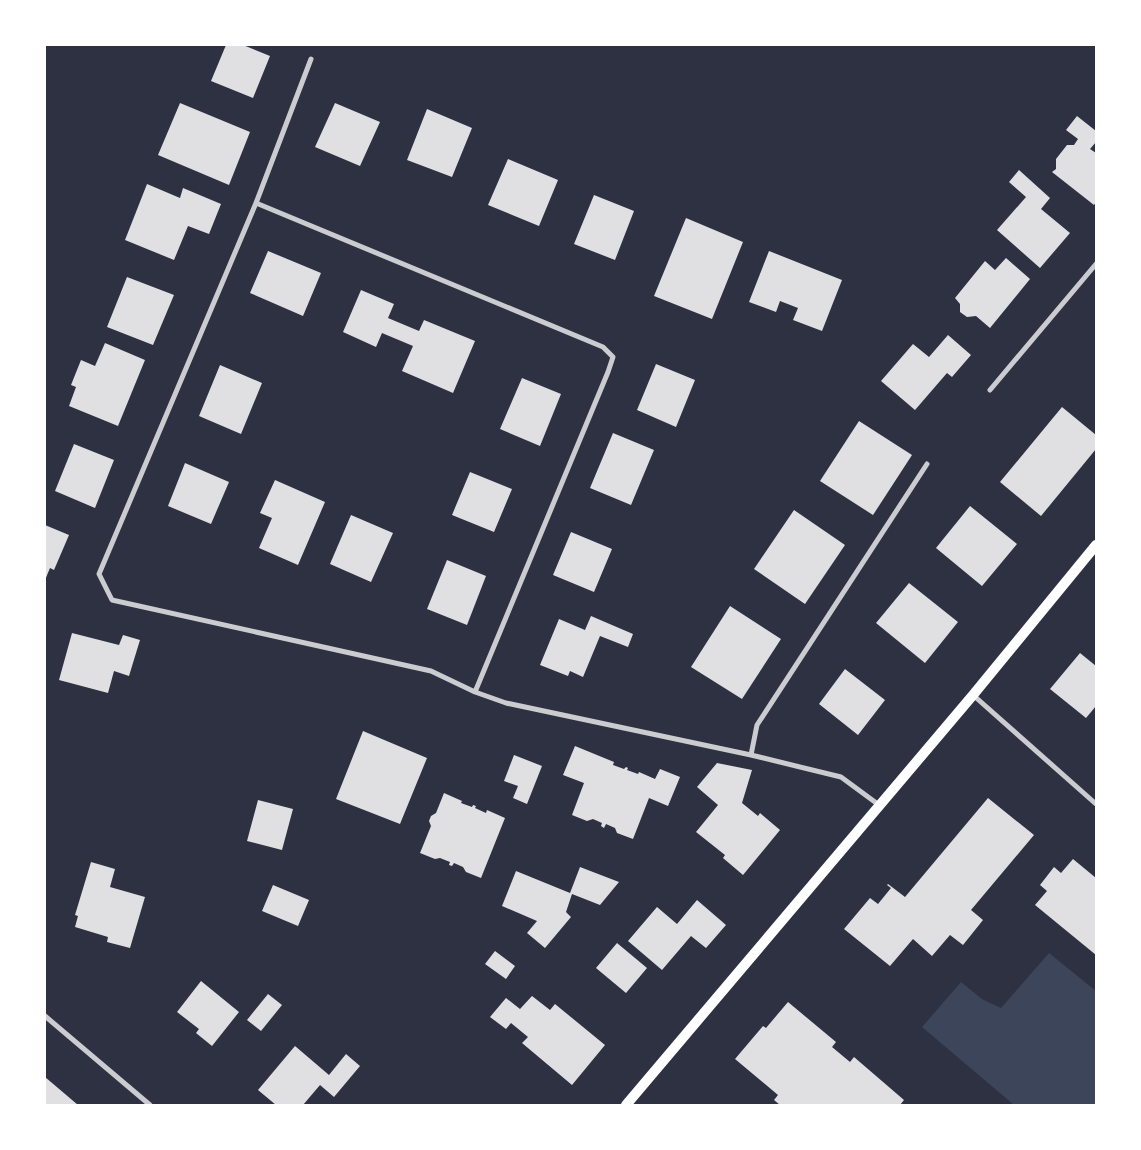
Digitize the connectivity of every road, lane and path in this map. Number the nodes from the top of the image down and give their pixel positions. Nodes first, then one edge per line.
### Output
1 (311, 59) dead end
2 (256, 203) junction
3 (1096, 264) edge
4 (990, 390) dead end
5 (927, 464) dead end
6 (1096, 545) edge
7 (475, 692) junction
8 (973, 695) junction
9 (750, 755) junction
10 (1096, 804) edge
11 (880, 805) junction
12 (45, 1016) edge
13 (150, 1105) edge
14 (626, 1105) edge

1 - 2 street
2 - 7 street
2 - 7 street
3 - 4 street
5 - 9 street
6 - 8 main road
7 - 9 street
8 - 10 street
8 - 11 main road
9 - 11 street
11 - 14 main road
12 - 13 street

